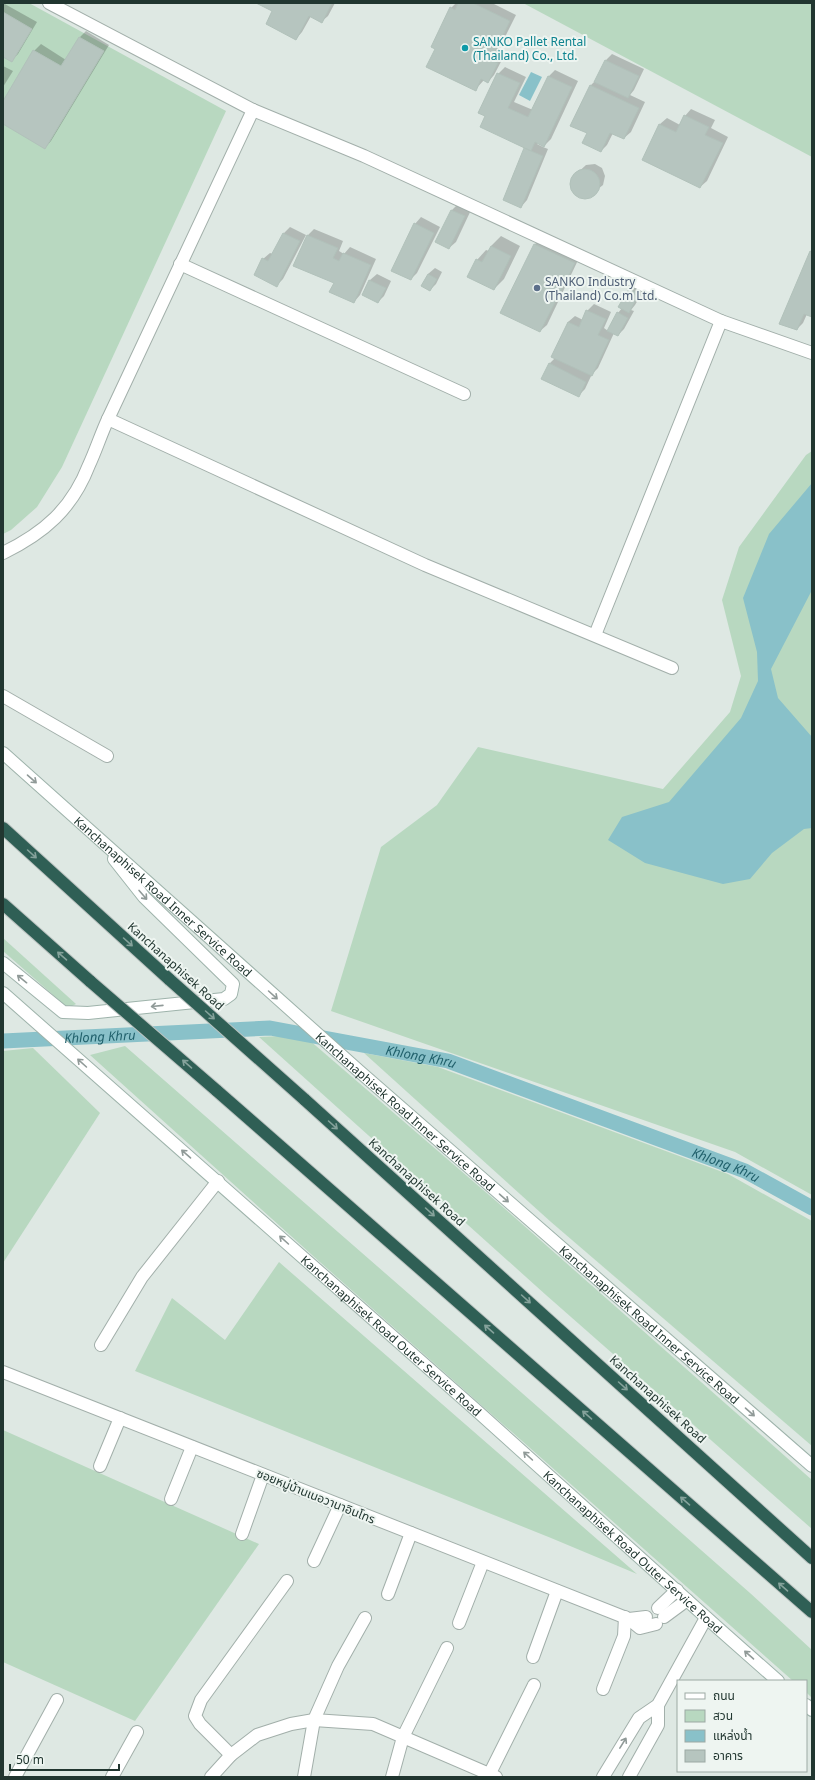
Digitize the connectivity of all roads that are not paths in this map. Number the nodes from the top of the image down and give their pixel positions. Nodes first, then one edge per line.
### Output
1 (49, 3) edge
2 (253, 110) junction
3 (180, 264) junction
4 (721, 321) junction
5 (812, 353) edge
6 (464, 394) dead end
7 (108, 419) junction
8 (3, 553) edge
9 (595, 635) junction
10 (672, 668) dead end
11 (3, 696) edge
12 (3, 753) edge
13 (107, 756) dead end
14 (3, 828) edge
15 (92, 831) junction
16 (3, 904) edge
17 (3, 963) edge
18 (3, 993) edge
19 (218, 1181) junction
20 (101, 1345) dead end
21 (3, 1372) edge
22 (120, 1418) junction
23 (192, 1447) junction
24 (100, 1466) dead end
25 (812, 1466) edge
26 (263, 1475) junction
27 (171, 1499) dead end
28 (340, 1505) junction
29 (411, 1533) junction
30 (242, 1534) dead end
31 (812, 1558) edge
32 (314, 1561) dead end
33 (483, 1562) junction
34 (287, 1580) dead end
35 (677, 1590) junction
36 (557, 1591) junction
37 (388, 1594) dead end
38 (687, 1600) junction
39 (812, 1612) edge
40 (656, 1617) junction
41 (365, 1618) dead end
42 (627, 1618) junction
43 (706, 1618) junction
44 (459, 1623) dead end
45 (447, 1648) dead end
46 (533, 1657) dead end
47 (777, 1680) edge
48 (534, 1685) dead end
49 (603, 1689) dead end
50 (57, 1700) dead end
51 (658, 1705) junction
52 (314, 1720) junction
53 (136, 1732) dead end
54 (403, 1737) junction
55 (231, 1755) junction
56 (491, 1776) edge
57 (15, 1777) edge
58 (112, 1777) edge
59 (211, 1777) edge
60 (304, 1777) edge
61 (392, 1777) edge
62 (603, 1777) edge
63 (629, 1777) edge

1 - 2 street
2 - 3 street
2 - 4 street
3 - 6 street
3 - 7 street
4 - 5 street
4 - 9 street
7 - 8 street
7 - 9 street
9 - 10 street
11 - 13 street
12 -> 15 street, Kanchanaphisek Road Inner Service Road
14 -> 31 highway, Kanchanaphisek Road, bridge
15 -> 17 street
15 -> 25 street, Kanchanaphisek Road Inner Service Road
39 -> 16 highway, bridge
19 -> 18 street, Kanchanaphisek Road Outer Service Road
19 - 20 street
35 -> 19 street, Kanchanaphisek Road Outer Service Road
21 - 22 street, ซอยหมู่บ้านเนอวานาอินโทร
22 - 23 street, ซอยหมู่บ้านเนอวานาอินโทร
22 - 24 street
23 - 26 street, ซอยหมู่บ้านเนอวานาอินโทร
23 - 27 street
26 - 28 street, ซอยหมู่บ้านเนอวานาอินโทร
26 - 30 street
28 - 29 street, ซอยหมู่บ้านเนอวานาอินโทร
28 - 32 street
29 - 33 street, ซอยหมู่บ้านเนอวานาอินโทร
29 - 37 street
33 - 36 street, ซอยหมู่บ้านเนอวานาอินโทร
33 - 44 street
34 - 55 street
35 - 38 street, Kanchanaphisek Road Outer Service Road
35 - 40 street
36 - 42 street, ซอยหมู่บ้านเนอวานาอินโทร
36 - 46 street
38 - 40 street
38 - 43 street, Kanchanaphisek Road Outer Service Road
40 - 42 street, ซอยหมู่บ้านเนอวานาอินโทร
41 - 52 street
42 - 49 street
47 -> 43 street, Kanchanaphisek Road Outer Service Road
43 - 51 street
45 - 54 street
48 - 56 street
50 - 57 street
62 -> 51 street
51 - 63 street
52 - 54 street
52 - 55 street
52 - 60 street
53 - 58 street
54 - 56 street
54 - 61 street
55 - 59 street

